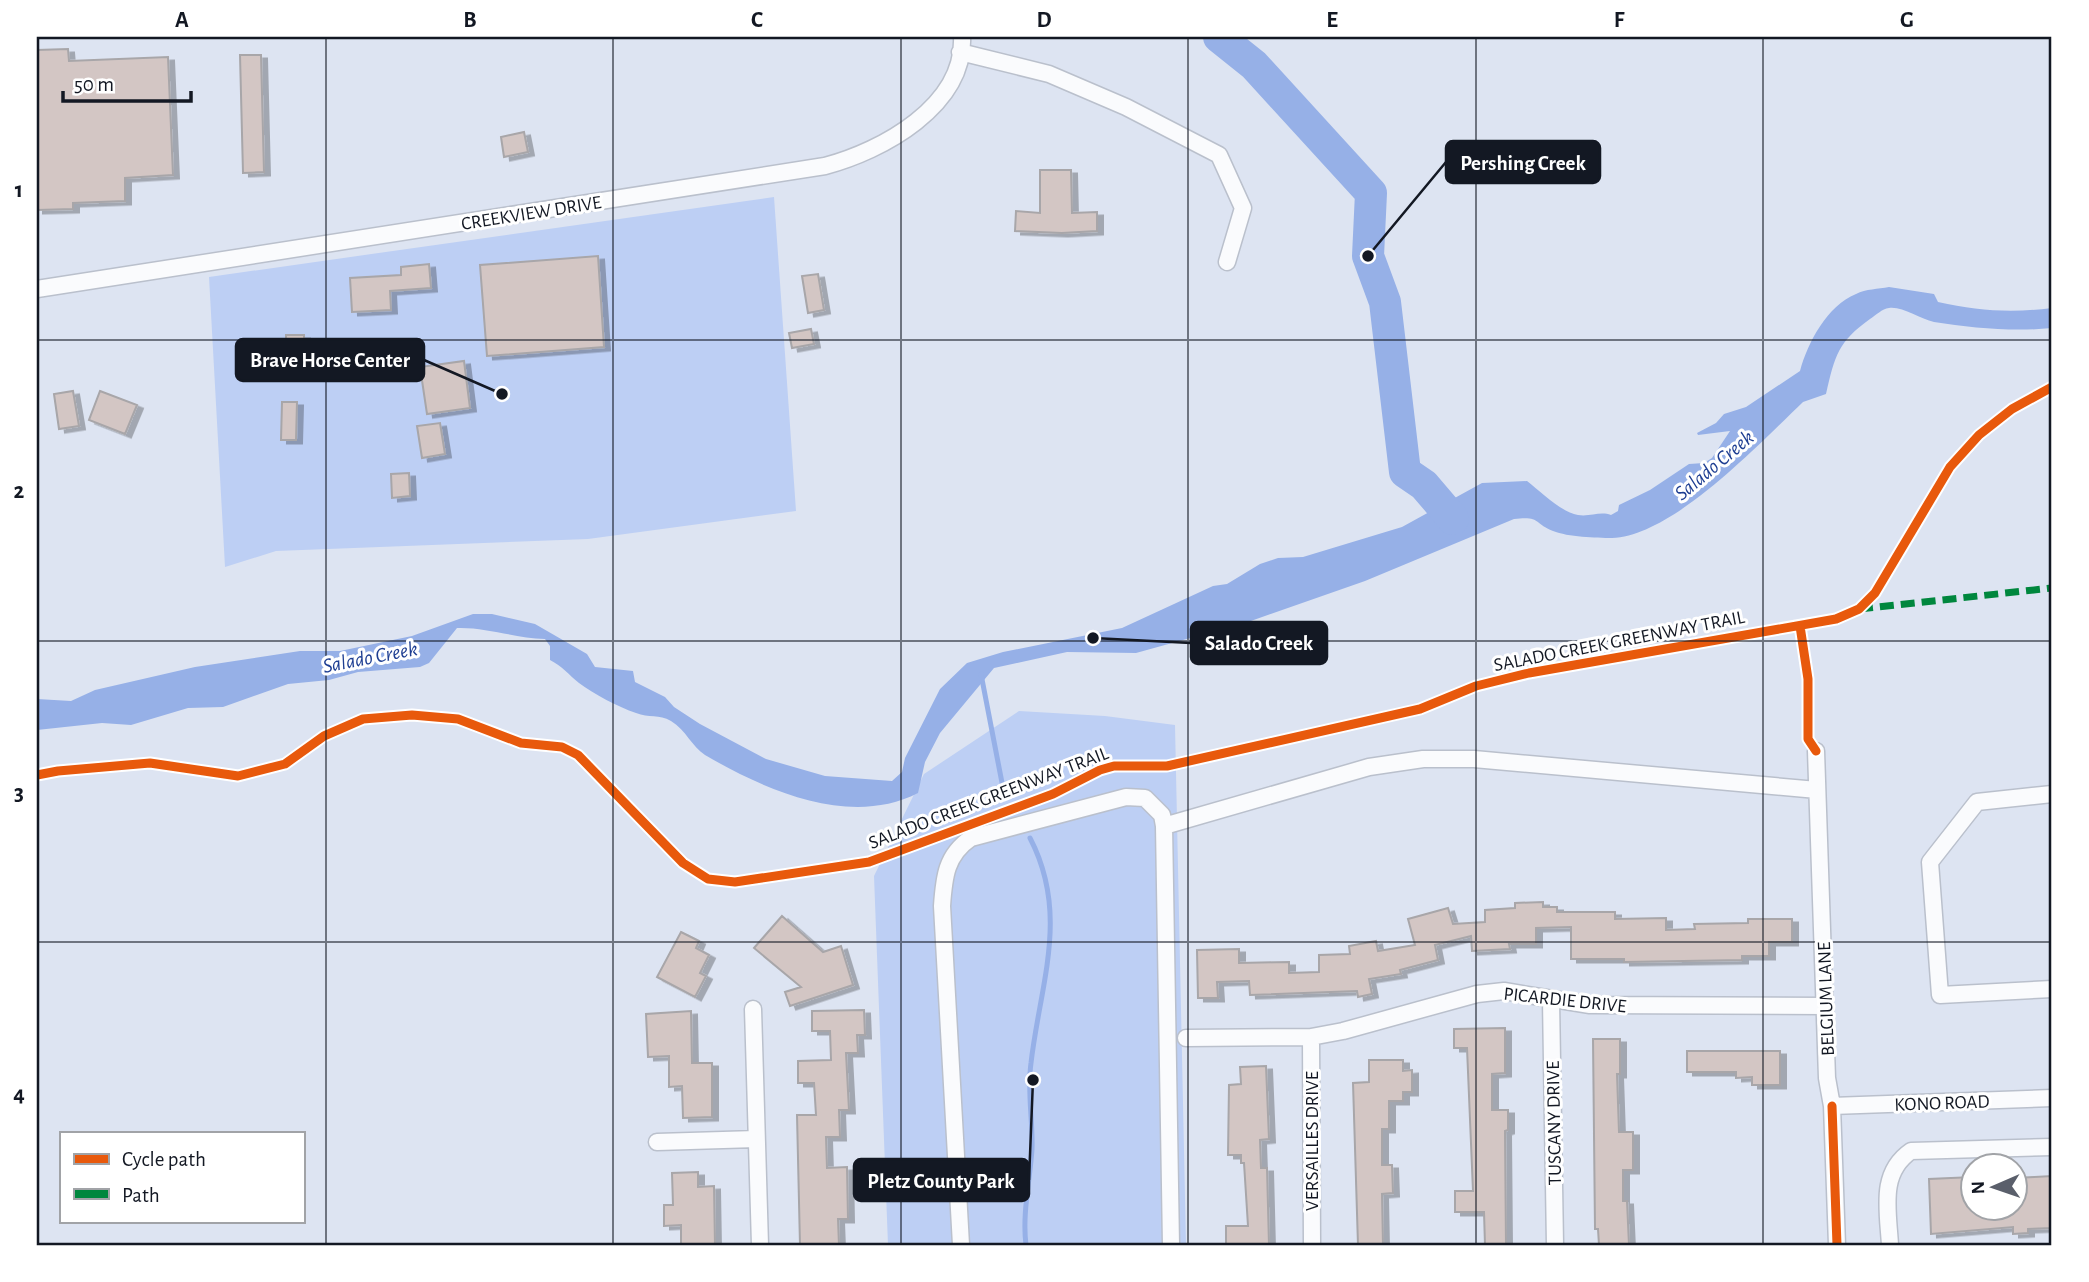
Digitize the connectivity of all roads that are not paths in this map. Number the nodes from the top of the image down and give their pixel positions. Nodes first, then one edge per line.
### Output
1 (961, 44) edge
2 (1227, 262) dead end
3 (37, 289) edge
4 (1816, 751) dead end
5 (1817, 790) junction
6 (2052, 794) edge
7 (1164, 825) junction
8 (2052, 989) edge
9 (1551, 1000) junction
10 (1825, 1006) junction
11 (752, 1009) dead end
12 (1311, 1037) junction
13 (1185, 1038) dead end
14 (2052, 1098) edge
15 (1832, 1106) junction
16 (756, 1139) junction
17 (657, 1142) dead end
18 (2052, 1147) edge
19 (760, 1245) edge
20 (961, 1245) edge
21 (1171, 1245) edge
22 (1312, 1245) edge
23 (1555, 1245) edge
24 (1838, 1245) edge
25 (1890, 1245) edge

1 - 2 street
1 - 3 street, CREEKVIEW DRIVE
4 - 5 street, BELGIUM LANE
5 - 7 street
5 - 10 street, BELGIUM LANE
6 - 8 street
7 - 20 street
7 - 21 street
9 - 10 street, PICARDIE DRIVE
9 - 12 street, PICARDIE DRIVE
9 - 23 street, TUSCANY DRIVE
10 - 15 street, BELGIUM LANE
11 - 16 street
12 - 13 street, PICARDIE DRIVE
12 - 22 street, VERSAILLES DRIVE
14 - 15 street, KONO ROAD
15 - 24 street, BELGIUM LANE
16 - 17 street
16 - 19 street
18 - 25 street

